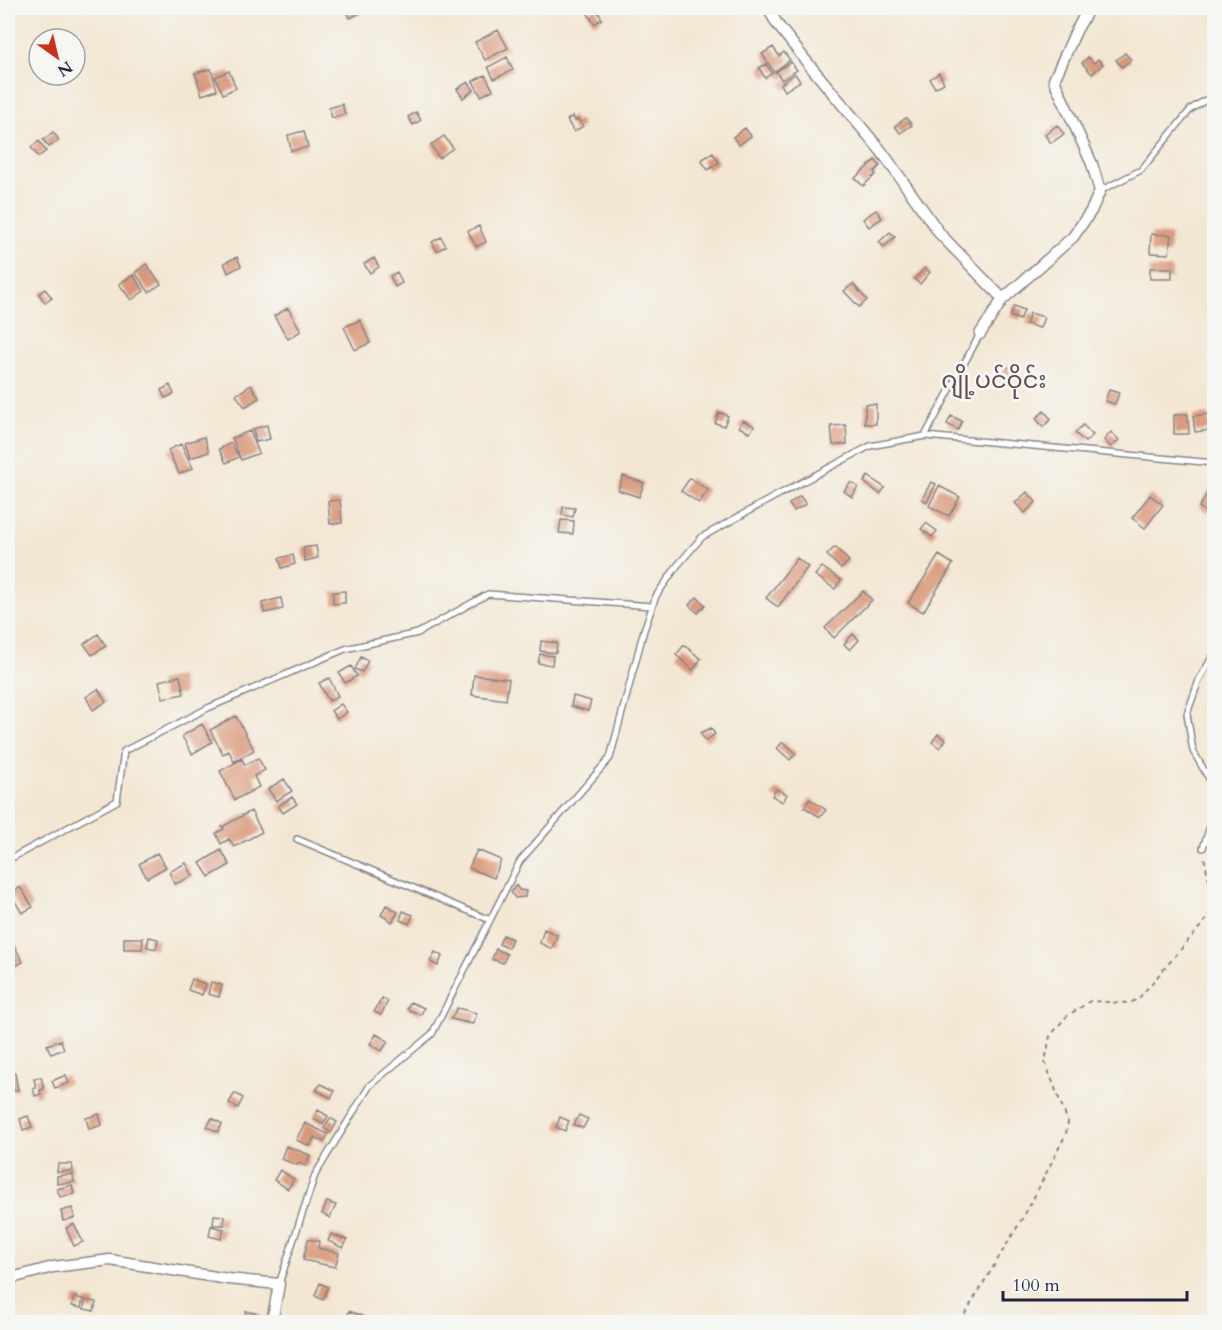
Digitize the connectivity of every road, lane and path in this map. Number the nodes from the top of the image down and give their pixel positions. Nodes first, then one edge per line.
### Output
1 (768, 8) edge
2 (1089, 8) edge
3 (1215, 95) edge
4 (1100, 191) junction
5 (1003, 299) junction
6 (980, 334) joint
7 (926, 436) junction
8 (1215, 463) edge
9 (652, 606) junction
10 (1215, 654) edge
11 (1215, 808) edge
12 (1215, 814) edge
13 (297, 839) dead end
14 (1203, 848) joint
15 (8, 860) edge
16 (490, 920) junction
17 (8, 1279) edge
18 (279, 1284) junction
19 (272, 1323) edge
20 (960, 1323) edge

1 - 5 street
2 - 4 street
3 - 4 lane
4 - 5 street
5 - 6 street
6 - 7 lane
7 - 8 lane
7 - 9 lane
9 - 15 lane
9 - 16 lane
10 - 11 lane
12 - 14 lane
13 - 16 lane
14 - 20 path
16 - 18 lane
17 - 18 street
18 - 19 street

